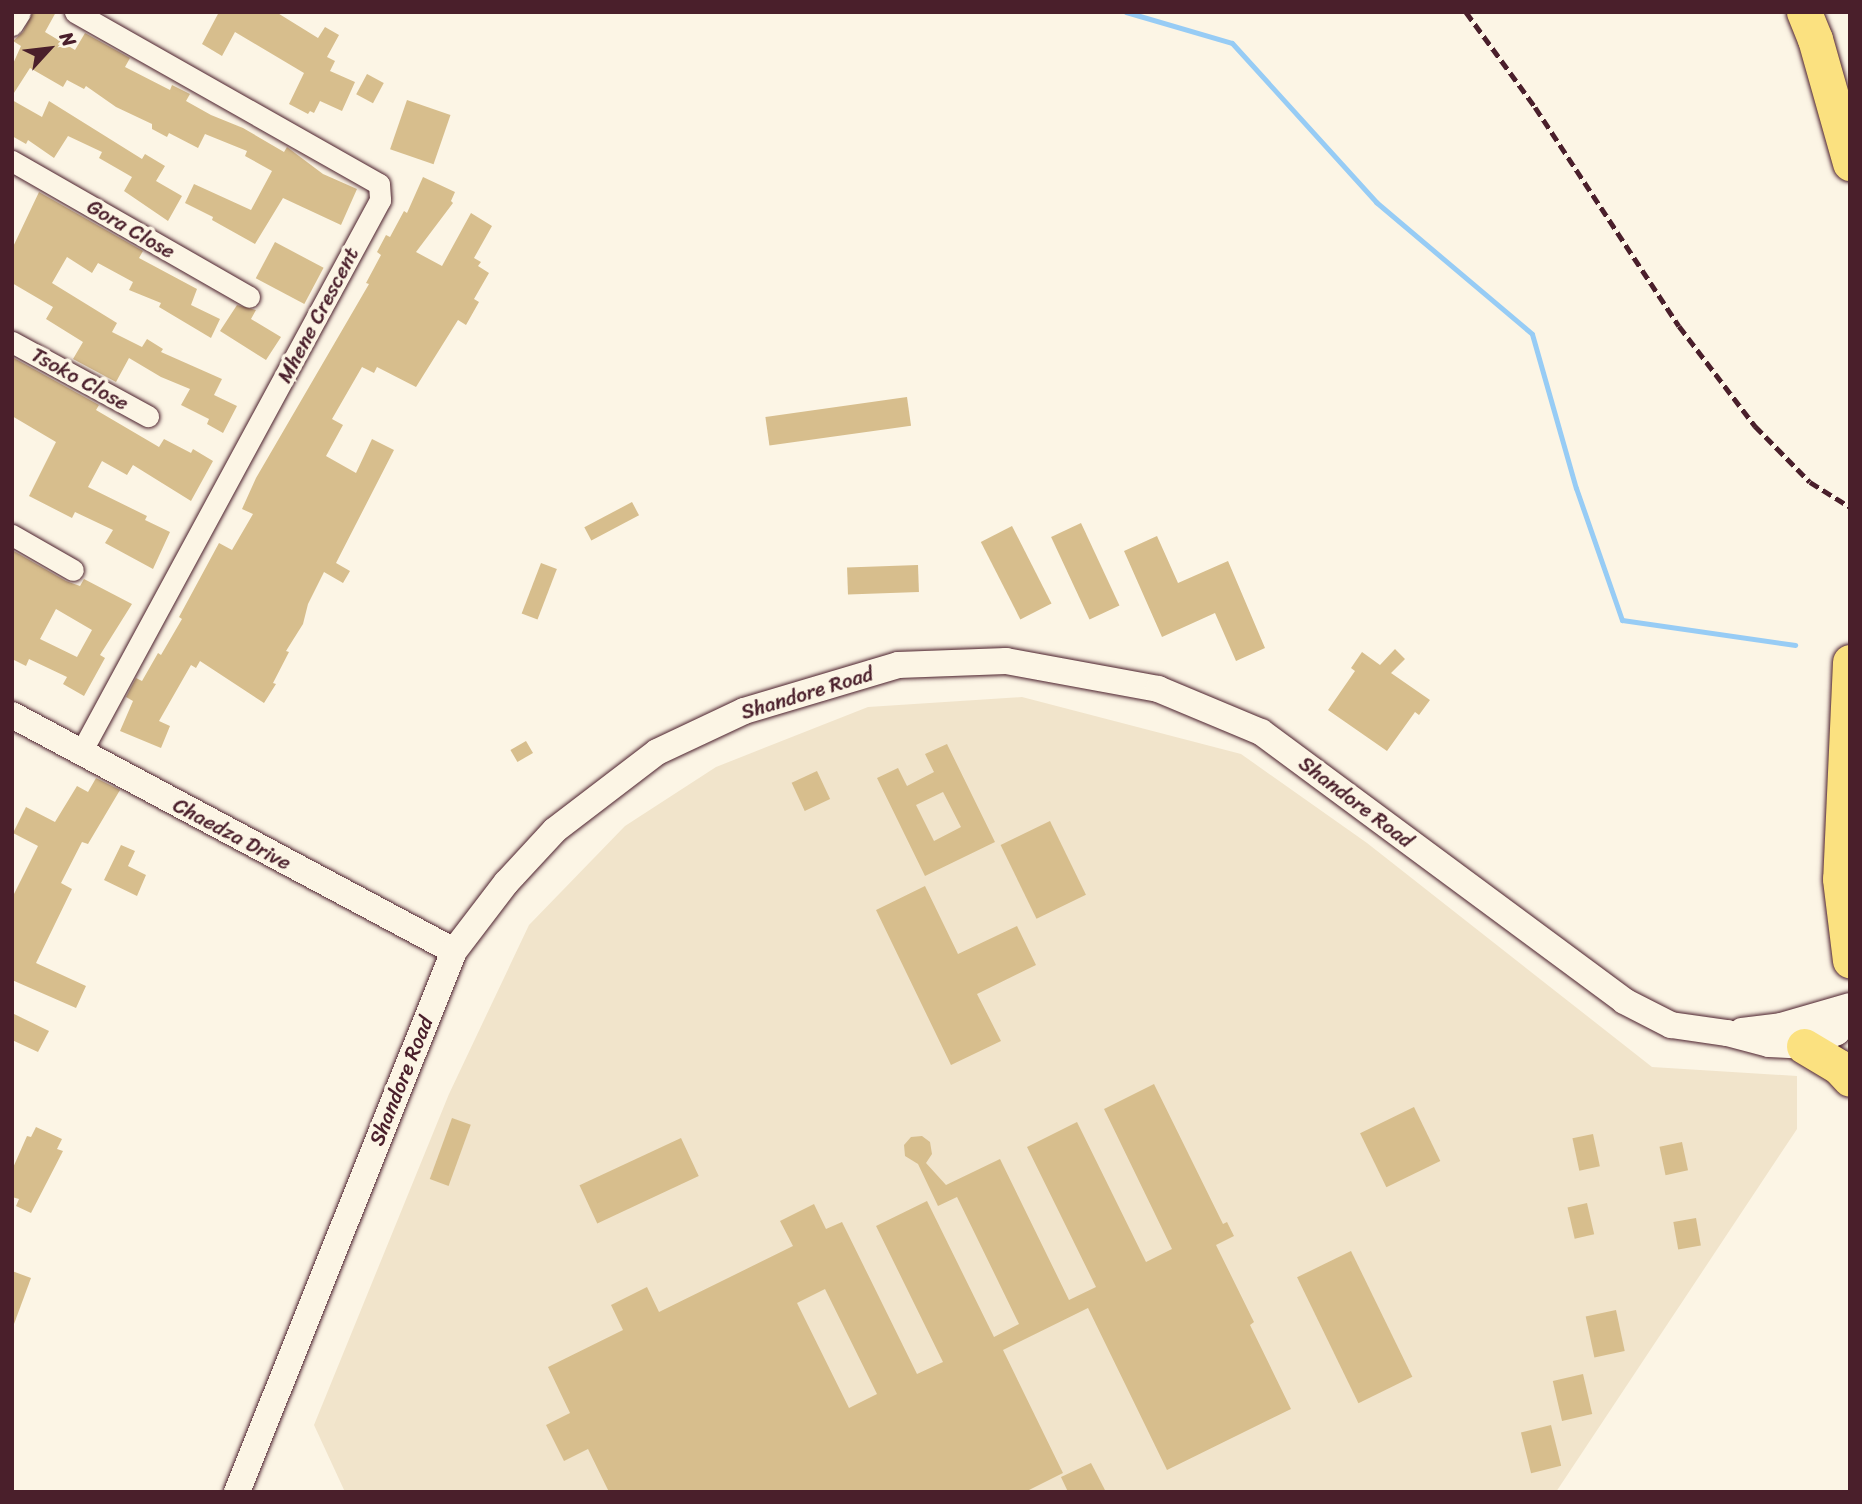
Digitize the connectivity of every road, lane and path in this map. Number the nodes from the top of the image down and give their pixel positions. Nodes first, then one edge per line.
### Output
1 (20, 12) edge
2 (75, 12) edge
3 (1804, 12) edge
4 (12, 25) edge
5 (12, 161) edge
6 (1850, 163) edge
7 (249, 297) dead end
8 (12, 342) edge
9 (148, 416) dead end
10 (12, 535) edge
11 (74, 570) dead end
12 (1850, 662) edge
13 (12, 715) edge
14 (81, 752) junction
15 (454, 951) junction
16 (1850, 960) edge
17 (1850, 1006) edge
18 (1850, 1013) edge
19 (1727, 1033) junction
20 (1804, 1046) junction
21 (1850, 1079) edge
22 (237, 1492) edge

1 - 4 street
2 - 14 street, Mhene Crescent
3 - 6 highway
5 - 7 street, Gora Close
8 - 9 street, Tsoko Close
10 - 11 street
12 - 16 highway
13 - 14 street, Chaedza Drive
14 - 15 street, Chaedza Drive
15 - 19 street, Shandore Road
15 - 22 street, Shandore Road
17 - 19 street
18 - 20 street
19 - 20 street
20 - 21 highway

